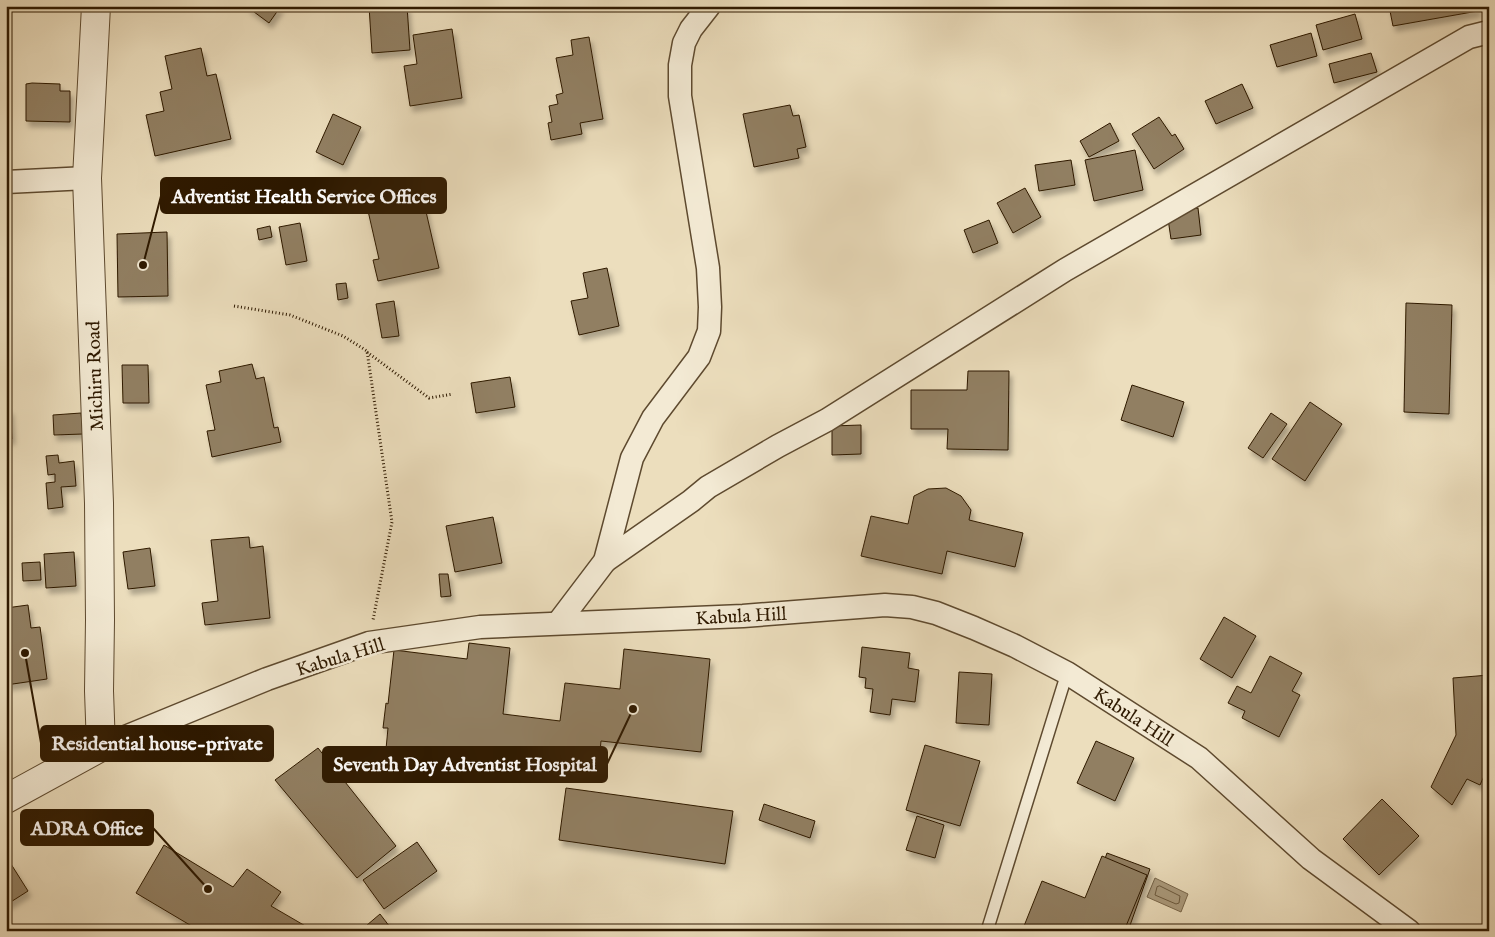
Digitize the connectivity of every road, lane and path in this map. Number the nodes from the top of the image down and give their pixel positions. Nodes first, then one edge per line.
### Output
1 (96, 6) edge
2 (710, 6) edge
3 (1489, 32) edge
4 (87, 178) junction
5 (6, 182) edge
6 (234, 306) dead end
7 (367, 351) junction
8 (453, 394) dead end
9 (605, 561) junction
10 (558, 623) junction
11 (369, 643) junction
12 (1066, 672) junction
13 (101, 747) junction
14 (6, 799) edge
15 (986, 931) edge
16 (1409, 931) edge

1 - 4 street, Michiru Road
2 - 9 street
3 - 9 street
4 - 5 street
4 - 13 street, Michiru Road
6 - 7 path
7 - 8 path
7 - 11 path
9 - 10 street
10 - 11 street, Kabula Hill
10 - 12 street, Kabula Hill
11 - 13 street, Kabula Hill
12 - 15 lane
12 - 16 street, Kabula Hill
13 - 14 street, Kabula Hill

